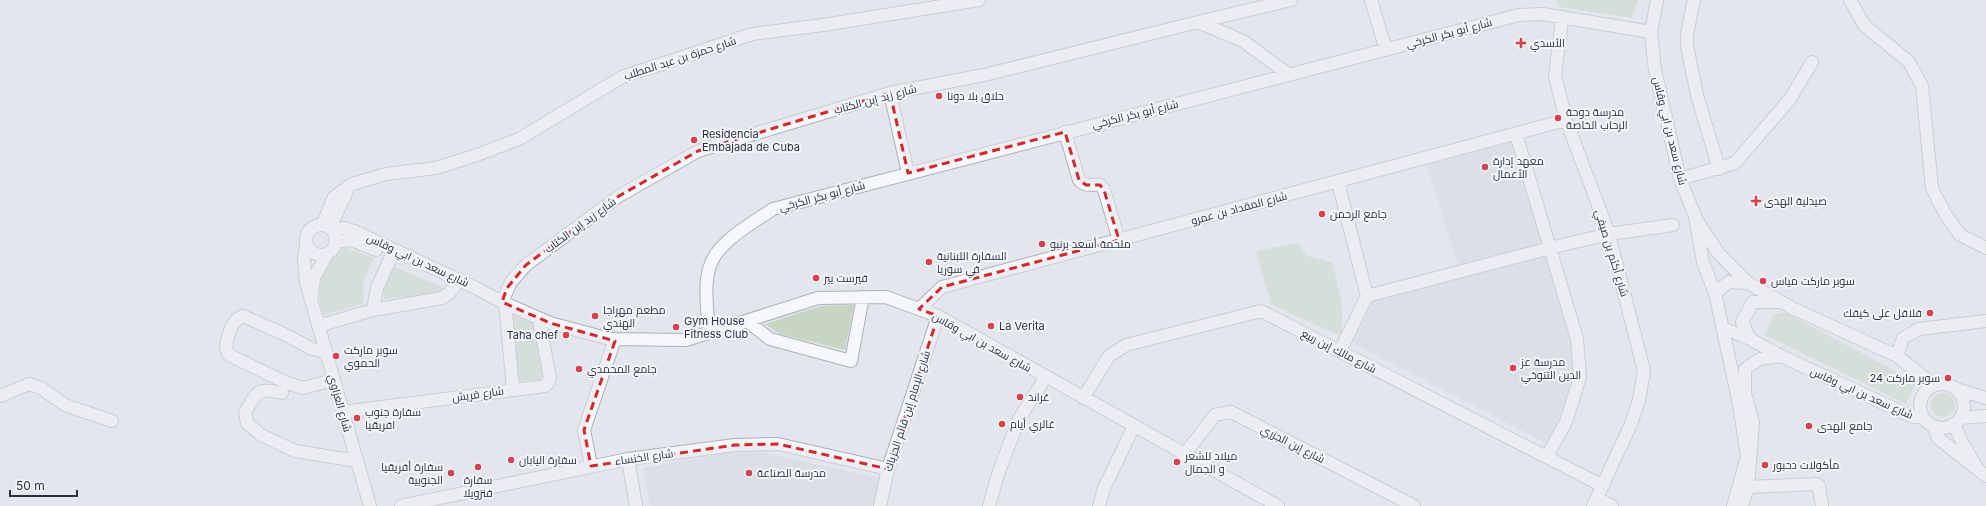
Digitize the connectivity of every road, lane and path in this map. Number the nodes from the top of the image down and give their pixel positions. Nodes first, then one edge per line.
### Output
1 (979, 0) edge
2 (1291, 0) edge
3 (1371, 0) edge
4 (1657, 0) edge
5 (1694, 0) edge
6 (1852, 1) edge
7 (1562, 18) junction
8 (1198, 22) junction
9 (1650, 32) junction
10 (1386, 50) junction
11 (1812, 62) dead end
12 (1288, 74) junction
13 (890, 93) junction
14 (1566, 120) junction
15 (1065, 132) junction
16 (1516, 134) junction
17 (1719, 169) junction
18 (908, 173) junction
19 (1680, 179) junction
20 (1338, 182) junction
21 (1695, 216) junction
22 (1673, 225) dead end
23 (330, 231) junction
24 (1609, 234) junction
25 (1119, 240) junction
26 (306, 244) junction
27 (1551, 247) junction
28 (1986, 248) edge
29 (327, 254) junction
30 (391, 257) junction
31 (1748, 283) junction
32 (455, 286) junction
33 (1715, 293) junction
34 (1367, 296) junction
35 (862, 297) junction
36 (312, 300) junction
37 (502, 302) junction
38 (1780, 302) junction
39 (918, 309) junction
40 (373, 310) junction
41 (938, 316) junction
42 (539, 319) junction
43 (747, 321) junction
44 (1986, 321) edge
45 (318, 326) junction
46 (1723, 328) junction
47 (709, 334) junction
48 (1750, 339) junction
49 (615, 340) junction
50 (1340, 351) junction
51 (325, 352) junction
52 (1781, 356) junction
53 (1897, 356) junction
54 (1046, 377) junction
55 (333, 380) junction
56 (1934, 385) junction
57 (513, 389) junction
58 (1956, 389) junction
59 (282, 393) dead end
60 (0, 396) edge
61 (1083, 398) junction
62 (1986, 398) edge
63 (343, 412) junction
64 (1986, 416) edge
65 (1923, 417) junction
66 (112, 421) dead end
67 (1957, 421) junction
68 (1134, 426) junction
69 (1934, 426) junction
70 (1184, 455) junction
71 (1547, 456) junction
72 (628, 459) junction
73 (357, 461) junction
74 (591, 466) junction
75 (888, 469) junction
76 (1983, 473) edge
77 (1603, 486) junction
78 (1748, 487) junction
79 (1595, 502) edge
80 (370, 506) edge
81 (401, 506) edge
82 (636, 506) edge
83 (880, 506) edge
84 (989, 506) edge
85 (1099, 506) edge
86 (1278, 506) edge
87 (1414, 506) edge
88 (1612, 506) edge
89 (1732, 506) edge
90 (1742, 506) edge
91 (1822, 506) edge

1 - 23 street, شارع حمزة بن عبد المطلب
2 - 8 street, شارع زيد إبن الكتاب
3 - 10 street
4 - 9 street, شارع سعد بن ابي وقاس
5 - 17 street
6 - 28 street
7 - 9 street, شارع أبو بكر الكرخي
7 - 10 street, شارع أبو بكر الكرخي
7 - 14 street, شارع أكثم بن صيفي
8 - 12 street
8 - 13 street, شارع زيد إبن الكتاب
9 - 19 street, شارع سعد بن ابي وقاس
10 - 12 street, شارع أبو بكر الكرخي
11 - 17 street
12 - 15 street, شارع أبو بكر الكرخي
13 - 18 street
13 - 37 street, شارع زيد إبن الكتاب
14 - 16 street, شارع المقداد بن عمرو
14 - 24 street, شارع أكثم بن صيفي
15 - 18 street, شارع أبو بكر الكرخي
15 - 25 street
16 - 20 street, شارع المقداد بن عمرو
16 - 27 street
17 - 19 street
18 - 47 street, شارع أبو بكر الكرخي
19 - 21 street, شارع سعد بن ابي وقاس
20 - 25 street, شارع المقداد بن عمرو
20 - 34 street
21 - 31 street
21 - 33 street, شارع سعد بن ابي وقاس
22 - 24 street
23 - 26 street
23 - 29 street
23 - 30 street, شارع سعد بن ابي وقاس
23 - 37 street, شارع سعد بن ابي وقاس
24 - 27 street
24 - 77 street, شارع أكثم بن صيفي
25 - 39 street, شارع المقداد بن عمرو
26 - 29 street
26 - 36 street, شارع الغزاوي
27 - 34 street
27 - 71 street
29 - 36 street, شارع الغزاوي
30 - 32 street, شارع سعد بن ابي وقاس
30 - 40 street
31 - 33 street
31 - 38 street
32 - 37 street, شارع سعد بن ابي وقاس
32 - 40 street
33 - 46 street, شارع سعد بن ابي وقاس
34 - 50 street
35 - 39 street, شارع سعد بن ابي وقاس
35 - 43 street, شارع سعد بن ابي وقاس
35 - 43 street
36 - 45 street, شارع الغزاوي
37 - 42 street, شارع سعد بن ابي وقاس
37 - 57 street
38 - 48 street
38 - 53 street
39 - 41 street, شارع سعد بن ابي وقاس
40 - 45 street
41 - 54 street, شارع سعد بن ابي وقاس
41 - 75 street, شارع الإمام إبن قائم الجزياك
42 - 49 street, شارع سعد بن ابي وقاس
42 - 57 street, شارع قريش
43 - 47 street, شارع سعد بن ابي وقاس
44 - 53 street
45 - 51 street, شارع الغزاوي
46 - 48 street, شارع سعد بن ابي وقاس
46 - 89 street, شارع سعد بن ابي وقاس
47 - 49 street, شارع سعد بن ابي وقاس
48 - 52 street, شارع سعد بن ابي وقاس
49 - 74 street
50 - 61 street, شارع مالك إبن ربيع
50 - 71 street, شارع مالك إبن ربيع
51 - 55 street, شارع الغزاوي
51 - 55 street
52 - 65 street, شارع سعد بن ابي وقاس
52 - 78 street
53 - 56 street
54 - 61 street, شارع سعد بن ابي وقاس
54 - 84 street
55 - 63 street, شارع الغزاوي
56 - 58 street
56 - 65 street
57 - 63 street, شارع قريش
58 - 62 street
58 - 67 street
59 - 73 street
60 - 66 street
61 - 68 street, شارع سعد بن ابي وقاس
63 - 73 street, شارع الغزاوي
64 - 67 street
65 - 69 street
67 - 69 street
67 - 76 street
68 - 70 street, شارع سعد بن ابي وقاس
68 - 85 street
69 - 76 street
70 - 86 street, شارع سعد بن ابي وقاس
70 - 87 street, شارع إبن الجزري
71 - 77 street, شارع مالك إبن ربيع
72 - 74 street, شارع الخنساء
72 - 75 street, شارع الخنساء
72 - 82 street
73 - 80 street, شارع الغزاوي
74 - 81 street, شارع الخنساء
75 - 83 street, شارع الإمام إبن قائم الجزياك
77 - 79 street, شارع أكثم بن صيفي
78 - 90 street
78 - 91 street
79 - 88 street

